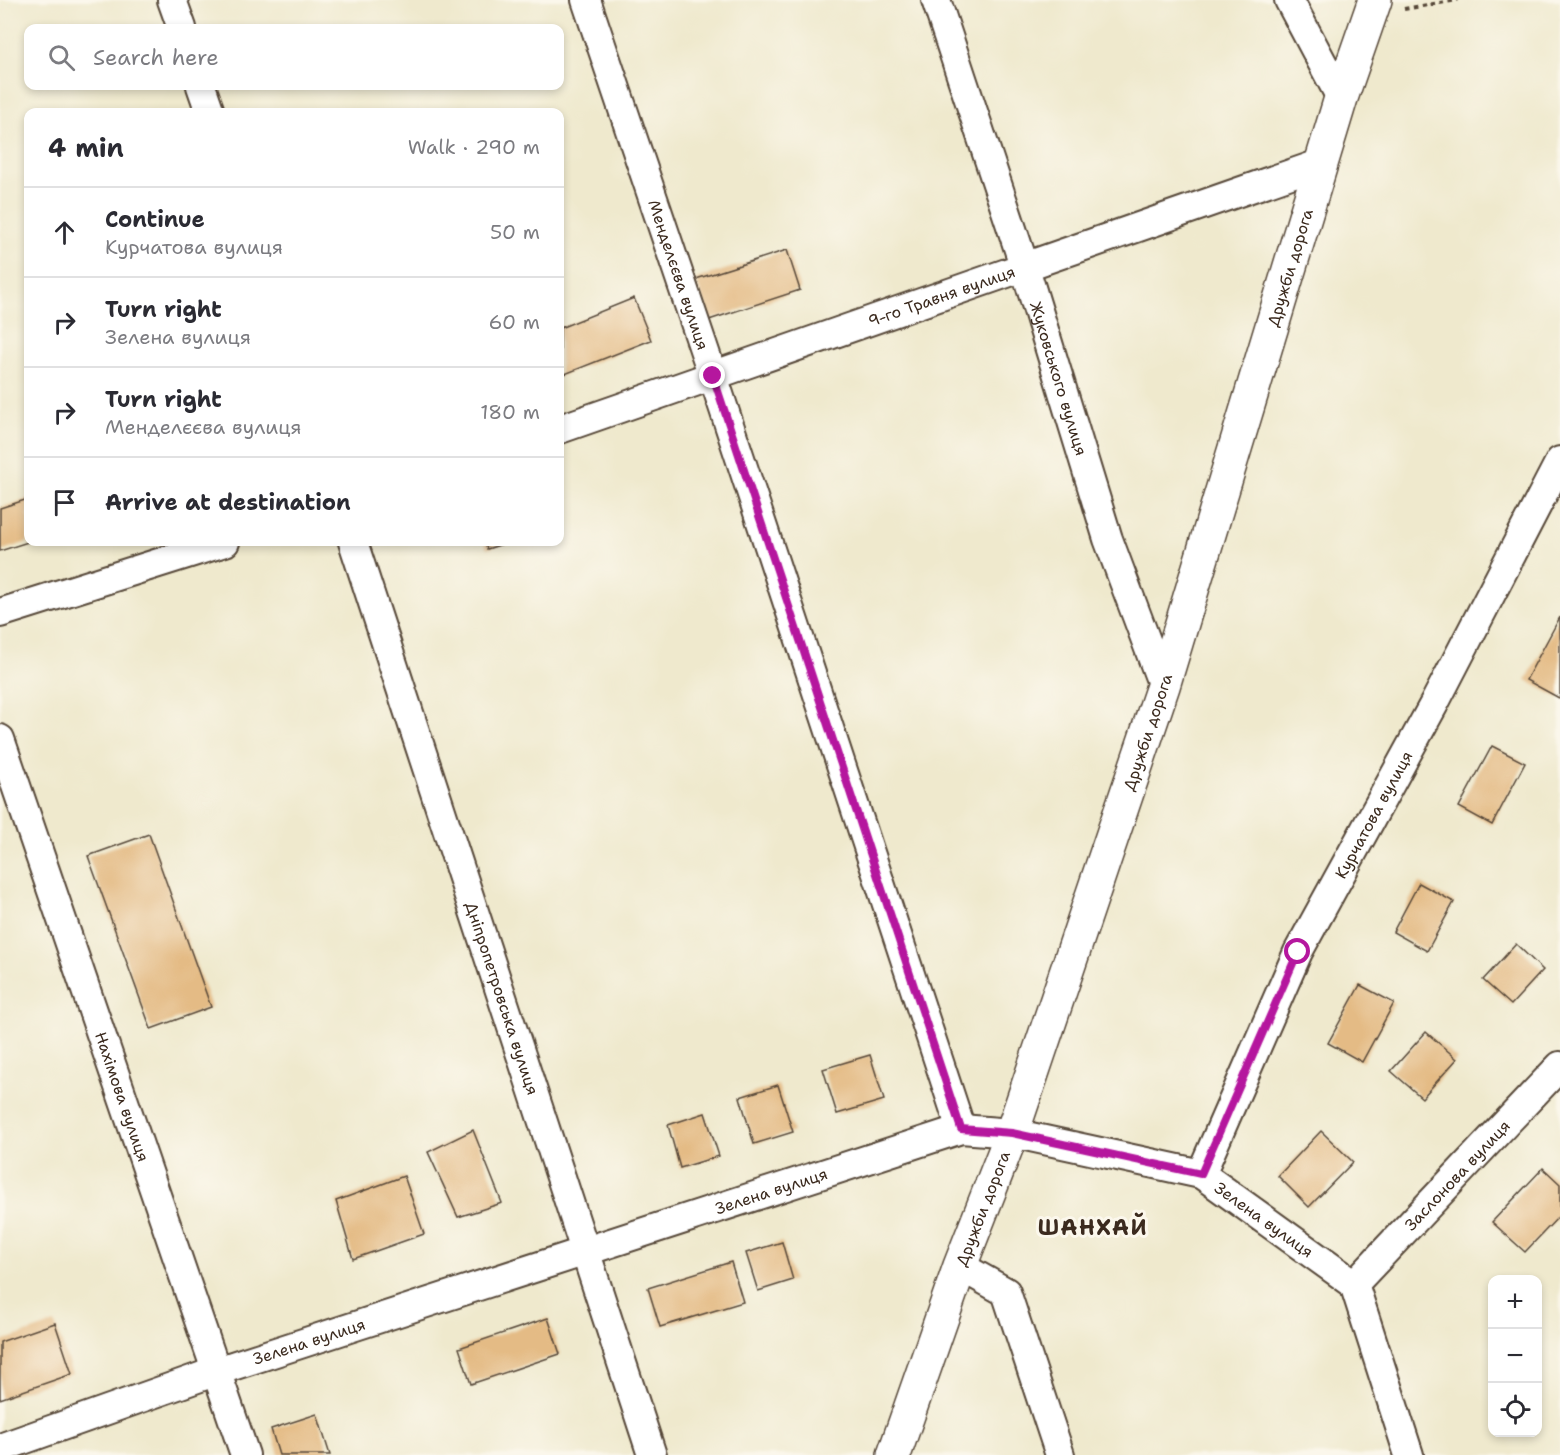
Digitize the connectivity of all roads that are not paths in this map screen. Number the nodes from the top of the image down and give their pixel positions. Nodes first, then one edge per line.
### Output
1 (172, 0) edge
2 (586, 0) edge
3 (936, 0) edge
4 (1288, 0) edge
5 (1373, 7) edge
6 (181, 24) edge
7 (202, 90) edge
8 (1341, 98) junction
9 (209, 108) edge
10 (1322, 163) junction
11 (1025, 268) junction
12 (713, 376) junction
13 (564, 428) edge
14 (1560, 461) edge
15 (212, 546) edge
16 (354, 546) edge
17 (0, 613) edge
18 (1163, 686) junction
19 (0, 740) edge
20 (1560, 1066) edge
21 (961, 1129) junction
22 (1012, 1133) junction
23 (1201, 1174) junction
24 (586, 1251) junction
25 (960, 1266) junction
26 (1354, 1284) junction
27 (217, 1371) junction
28 (0, 1448) edge
29 (245, 1455) edge
30 (652, 1455) edge
31 (894, 1455) edge
32 (1060, 1455) edge
33 (1408, 1455) edge

1 - 6 street
2 - 12 street, Менделєєва вулиця
3 - 11 street, Жуковського вулиця
4 - 8 street
5 - 8 street, Дружби дорога
7 - 9 street
8 - 10 street, Дружби дорога
10 - 11 street, 9-го Травня вулиця
10 - 18 street, Дружби дорога
11 - 12 street, 9-го Травня вулиця
11 - 18 street, Жуковського вулиця
12 - 13 street, 9-го Травня вулиця
12 - 21 street, Менделєєва вулиця
14 - 23 street, Курчатова вулиця
15 - 17 street
16 - 24 street, Дніпропетровська вулиця
18 - 22 street, Дружби дорога
19 - 27 street, Нахімова вулиця
20 - 26 street, Заслонова вулиця
21 - 22 street, Зелена вулиця
21 - 24 street, Зелена вулиця
22 - 23 street, Зелена вулиця
22 - 25 street, Дружби дорога
23 - 26 street, Зелена вулиця
24 - 27 street, Зелена вулиця
24 - 30 street, Дніпропетровська вулиця
25 - 31 street, Дружби дорога
25 - 32 street
26 - 33 street
27 - 28 street, Зелена вулиця
27 - 29 street, Нахімова вулиця

